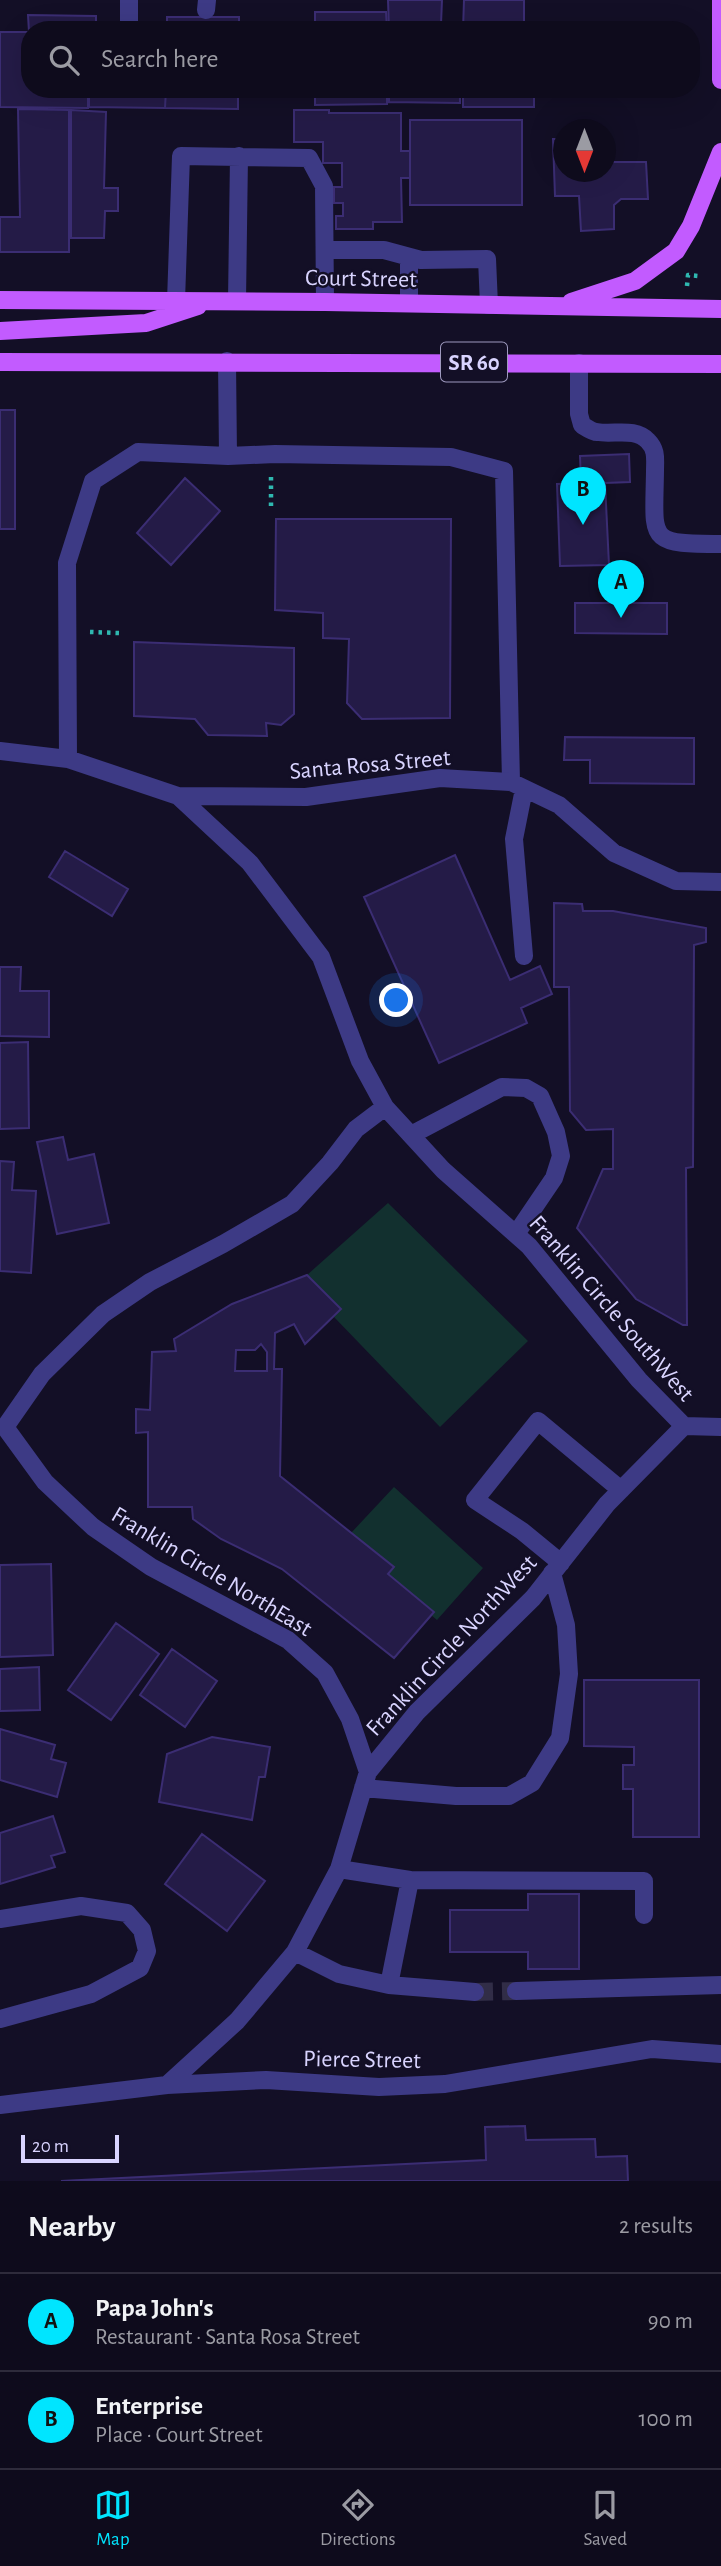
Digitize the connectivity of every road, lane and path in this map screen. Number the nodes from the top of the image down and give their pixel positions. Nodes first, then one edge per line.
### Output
1 (129, 0) edge
2 (720, 0) edge
3 (129, 21) edge
4 (721, 80) edge
5 (721, 152) edge
6 (239, 156) junction
7 (325, 250) junction
8 (409, 257) junction
9 (698, 276) dead end
10 (686, 288) dead end
11 (0, 300) edge
12 (176, 301) junction
13 (212, 301) junction
14 (237, 301) junction
15 (325, 302) junction
16 (409, 303) junction
17 (489, 305) junction
18 (558, 307) junction
19 (721, 309) edge
20 (0, 331) edge
21 (227, 361) junction
22 (0, 362) edge
23 (579, 363) junction
24 (721, 364) edge
25 (228, 456) junction
26 (271, 483) dead end
27 (271, 507) dead end
28 (721, 544) edge
29 (90, 632) dead end
30 (119, 633) dead end
31 (0, 751) edge
32 (68, 759) junction
33 (518, 785) junction
34 (177, 796) junction
35 (721, 882) edge
36 (524, 956) dead end
37 (386, 1107) junction
38 (411, 1135) junction
39 (516, 1234) junction
40 (684, 1426) junction
41 (3, 1427) edge
42 (721, 1427) edge
43 (621, 1490) junction
44 (557, 1568) junction
45 (366, 1780) junction
46 (339, 1869) junction
47 (410, 1880) junction
48 (644, 1915) dead end
49 (0, 1919) edge
50 (295, 1952) junction
51 (389, 1985) junction
52 (721, 1985) edge
53 (516, 1991) tunnel mouth
54 (475, 1993) tunnel mouth
55 (0, 2019) edge
56 (721, 2054) edge
57 (167, 2085) junction
58 (0, 2105) edge

1 - 3 street
2 - 4 main road
5 - 18 main road
6 - 7 street
6 - 12 street
6 - 14 street
7 - 8 street
7 - 15 street
8 - 16 street
8 - 17 street
9 - 10 path
11 - 12 main road, Court Street
12 - 13 main road, Court Street
13 - 14 main road, Court Street
13 - 20 main road
14 - 15 main road, Court Street
15 - 16 main road, Court Street
16 - 17 main road, Court Street
17 - 18 main road, Court Street
18 - 19 main road, Court Street
21 - 22 main road, SR 60
21 - 23 main road, SR 60
21 - 25 street
23 - 24 main road, SR 60
23 - 28 street
25 - 32 street
25 - 33 street
26 - 27 path
29 - 30 path
31 - 32 street, Santa Rosa Street
32 - 34 street, Santa Rosa Street
33 - 34 street, Santa Rosa Street
33 - 35 street, Santa Rosa Street
33 - 36 street
34 - 37 street, Franklin Circle SouthWest
37 - 38 street, Franklin Circle SouthWest
37 - 41 street
38 - 39 street, Franklin Circle SouthWest
38 - 39 street
39 - 40 street, Franklin Circle SouthWest
40 - 42 street
40 - 43 street, Franklin Circle NorthWest
41 - 45 street, Franklin Circle NorthEast
43 - 44 street, Franklin Circle NorthWest
43 - 44 street
44 - 45 street, Franklin Circle NorthWest
44 - 45 street
45 - 46 street, Franklin Circle NorthWest
46 - 47 street
46 - 50 street, Franklin Circle NorthWest
47 - 48 street
47 - 51 street
49 - 55 street
50 - 51 street
50 - 57 street, Franklin Circle NorthWest
51 - 54 street
52 - 53 street
56 - 57 street, Pierce Street
57 - 58 street, Pierce Street

